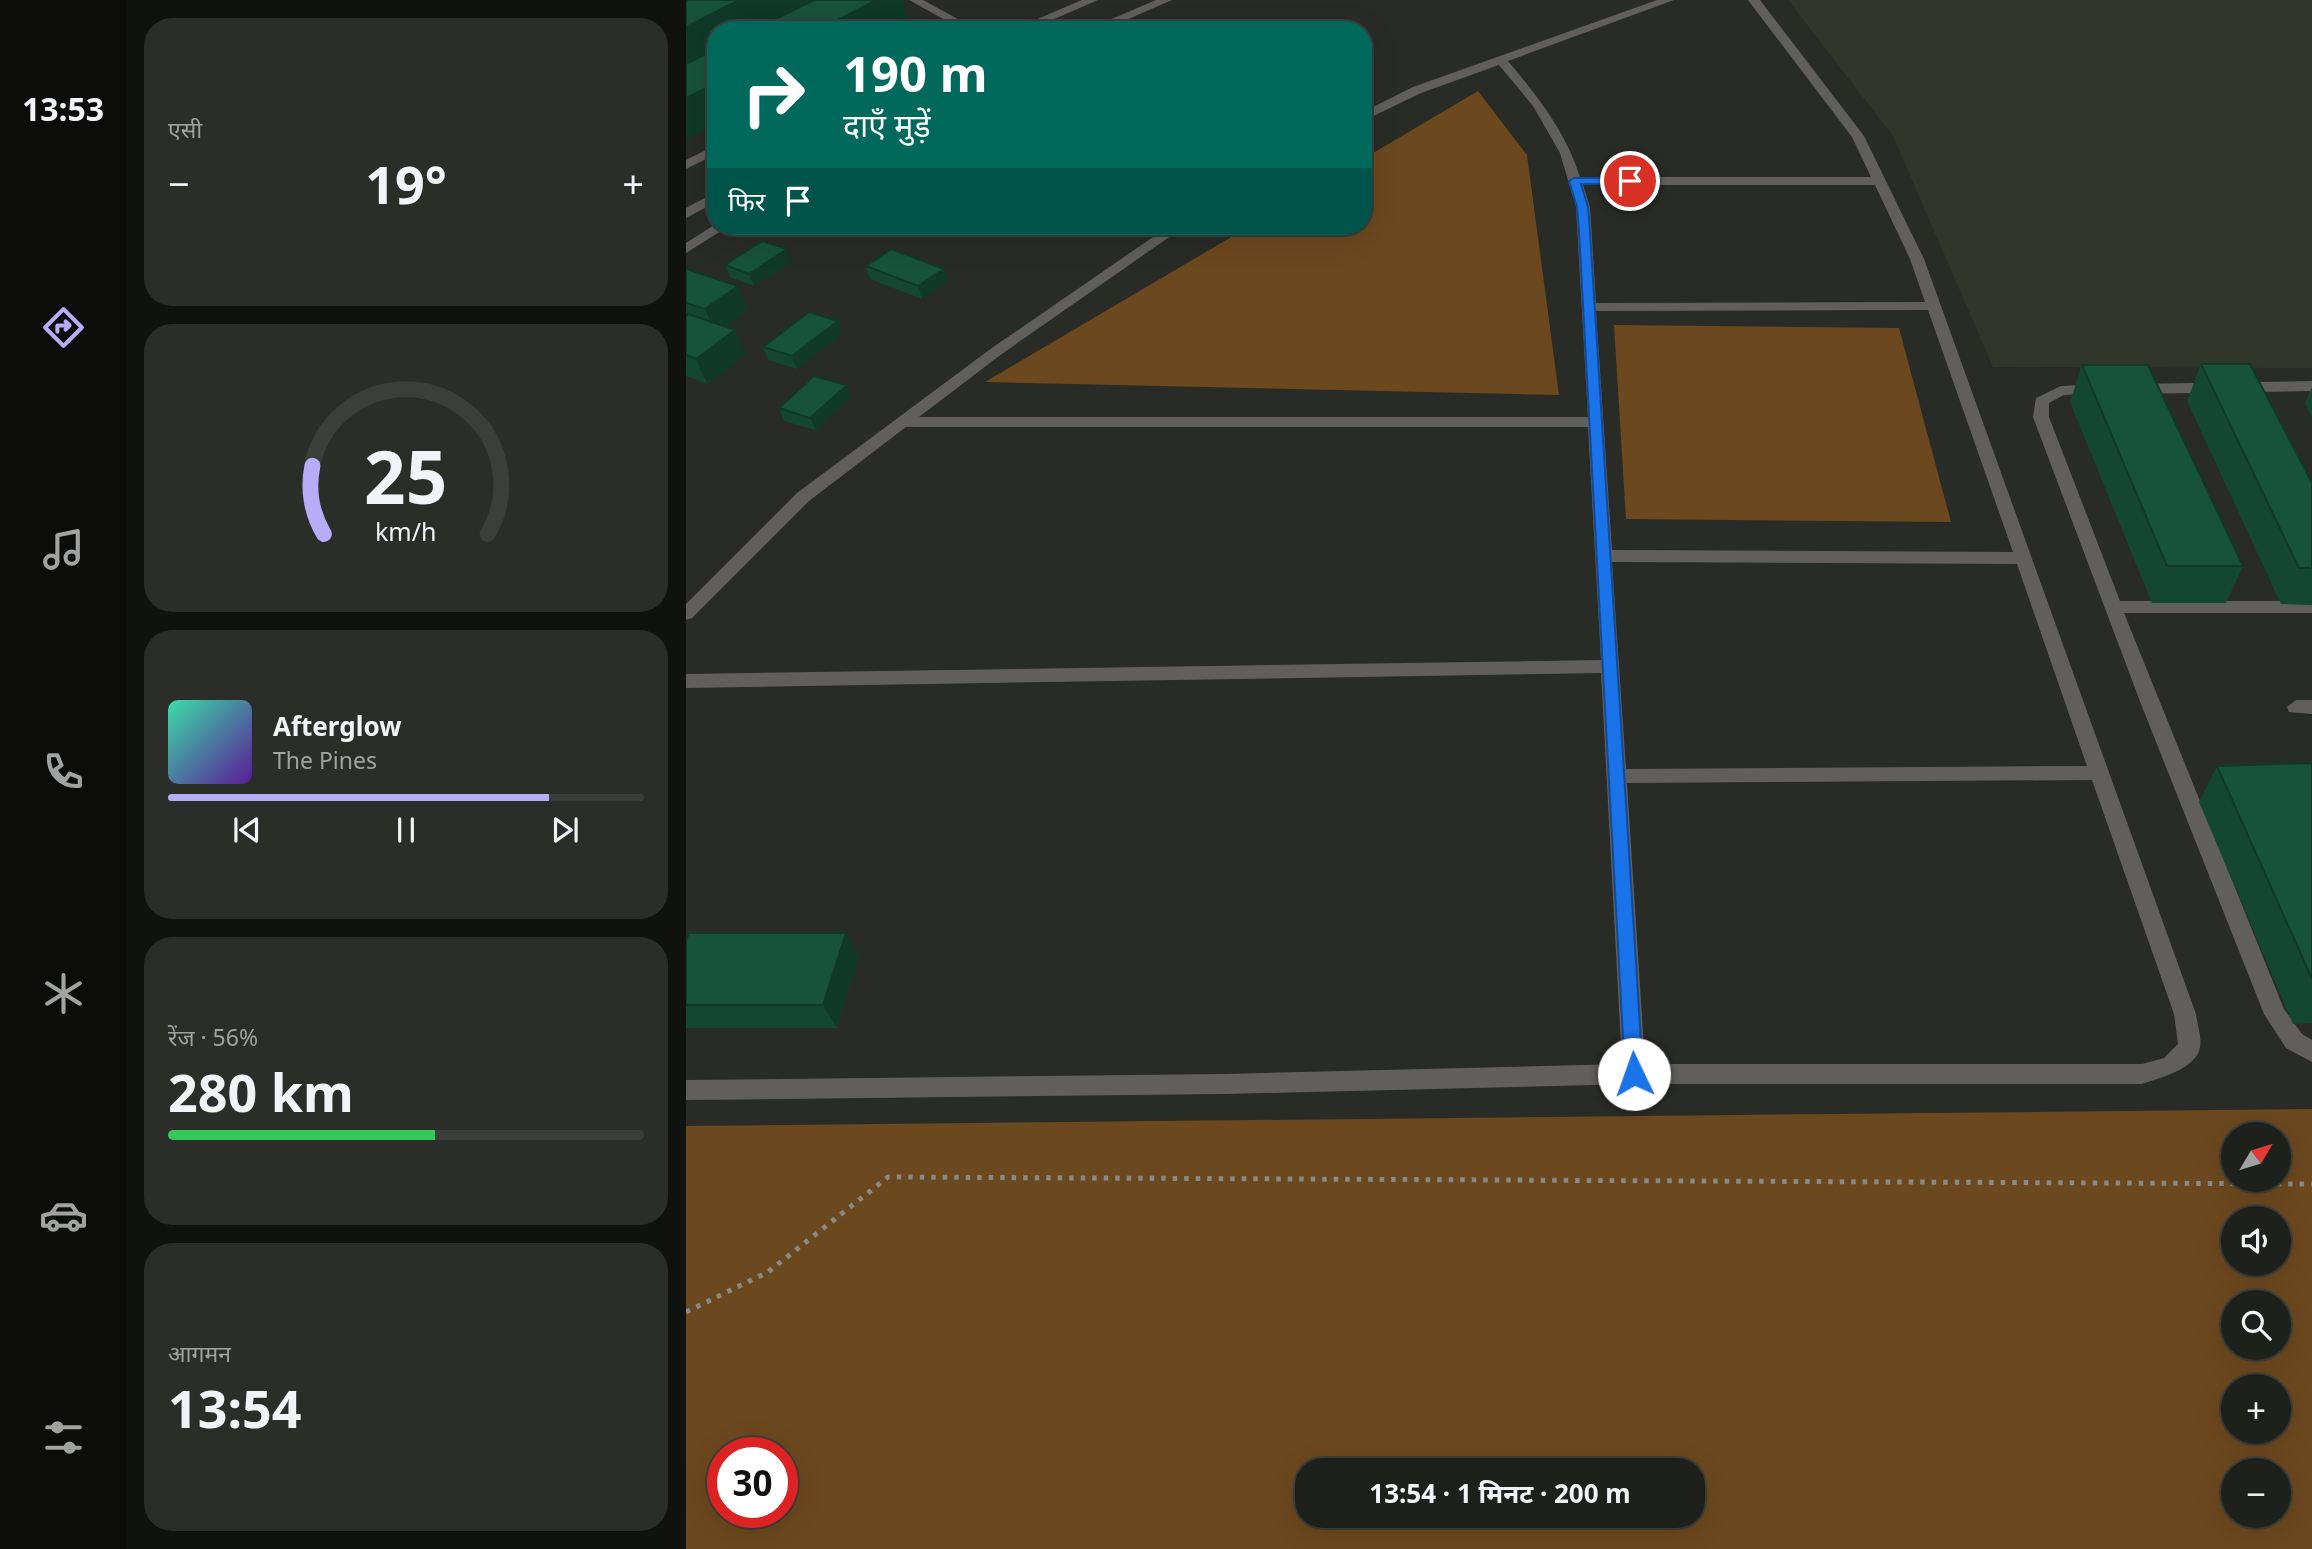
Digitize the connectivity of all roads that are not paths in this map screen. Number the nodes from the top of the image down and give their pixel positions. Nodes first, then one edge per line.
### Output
1 (915, 0) edge
2 (1092, 0) edge
3 (1166, 0) edge
4 (1668, 0) edge
5 (1754, 0) edge
6 (951, 21) edge
7 (1040, 21) edge
8 (1114, 21) edge
9 (1501, 60) junction
10 (1372, 112) edge
11 (707, 154) edge
12 (686, 165) edge
13 (1574, 181) junction
14 (1881, 181) junction
15 (707, 201) edge
16 (686, 214) edge
17 (708, 235) edge
18 (1165, 235) edge
19 (686, 249) edge
20 (1934, 306) junction
21 (1589, 307) junction
22 (2312, 386) edge
23 (902, 422) junction
24 (1597, 422) junction
25 (1605, 556) junction
26 (2022, 558) junction
27 (2113, 607) junction
28 (2312, 607) edge
29 (686, 614) edge
30 (1612, 667) junction
31 (686, 681) edge
32 (2099, 773) junction
33 (1618, 776) junction
34 (2312, 1052) edge
35 (1634, 1074) junction
36 (686, 1090) edge

1 - 6 street
2 - 7 street
3 - 8 street
4 - 9 street
5 - 14 street
9 - 10 street
9 - 13 street
11 - 12 street
13 - 14 street
13 - 21 street
14 - 20 street
15 - 16 street
17 - 19 street
18 - 23 street
20 - 21 street
20 - 26 street
21 - 24 street
22 - 27 street
23 - 24 street
23 - 29 street
24 - 25 street
25 - 26 street
25 - 30 street
26 - 32 street
27 - 28 street
27 - 34 street
30 - 31 street
30 - 33 street
32 - 33 street
32 - 35 street
33 - 35 street
35 - 36 street

